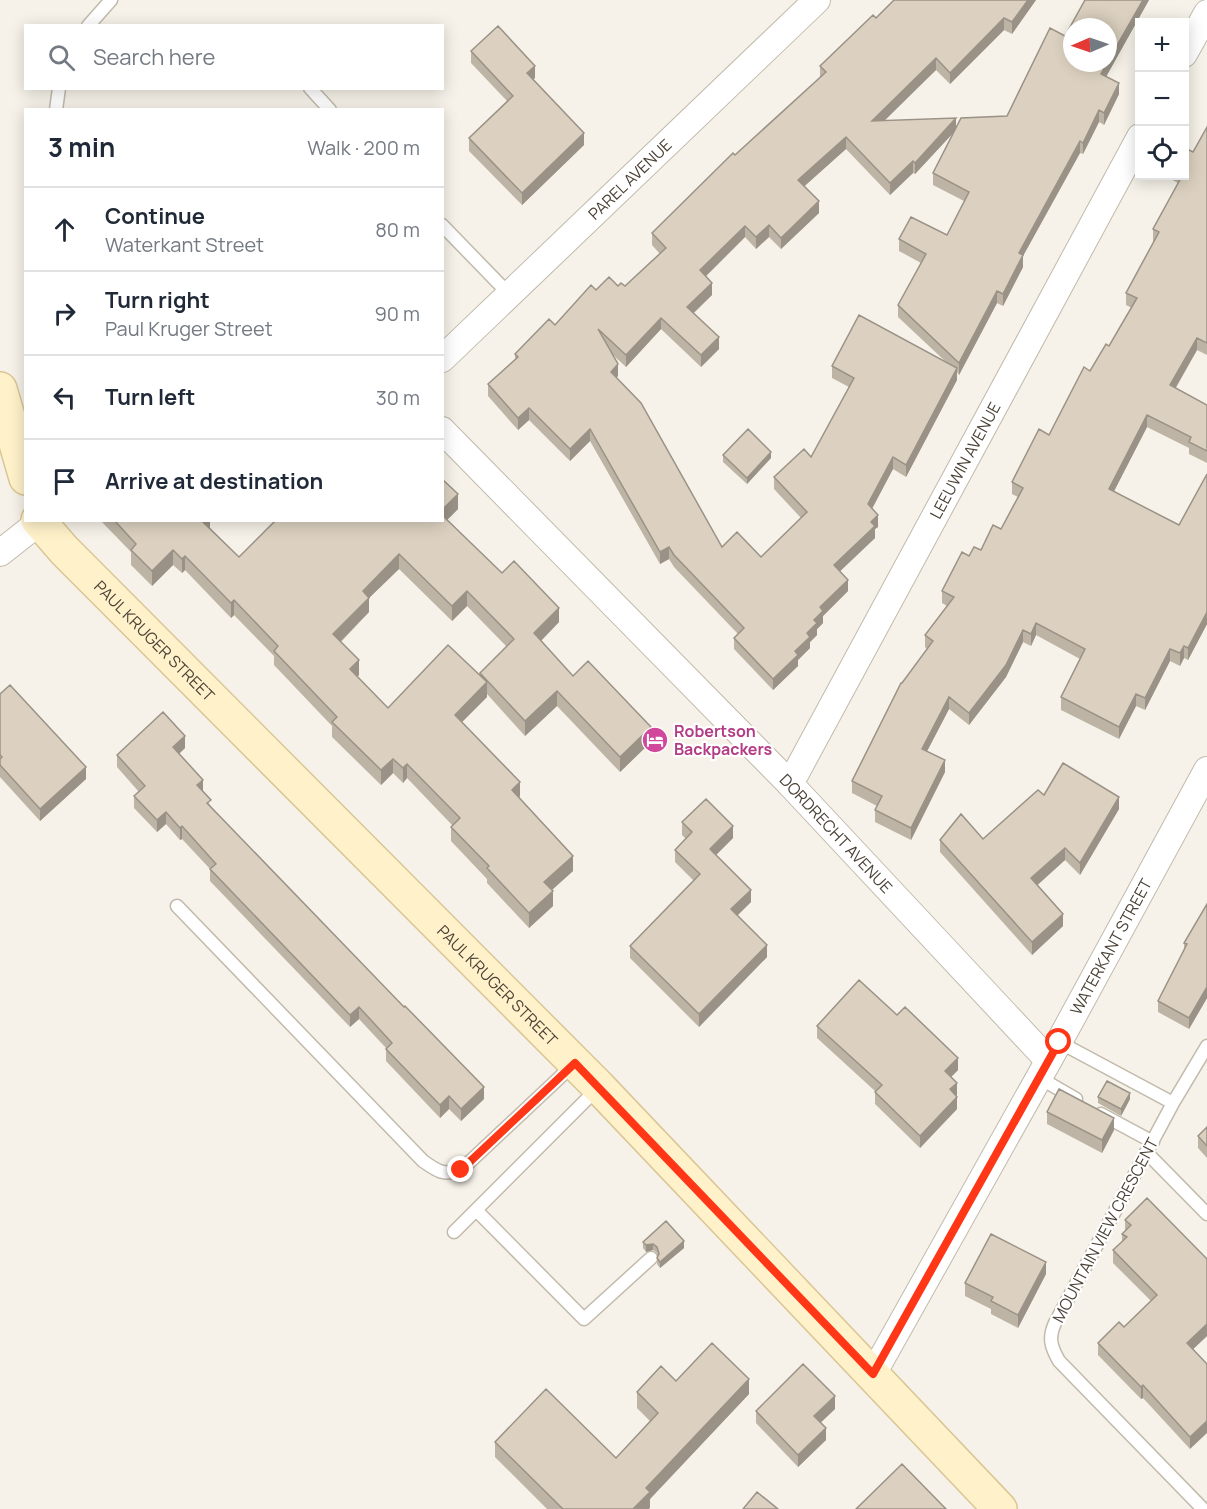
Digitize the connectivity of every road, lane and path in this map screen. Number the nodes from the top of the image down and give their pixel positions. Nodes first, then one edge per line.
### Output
1 (111, 0) edge
2 (817, 0) edge
3 (1207, 13) edge
4 (89, 24) edge
5 (1189, 47) edge
6 (59, 90) edge
7 (312, 90) edge
8 (56, 108) edge
9 (328, 108) edge
10 (1135, 147) edge
11 (444, 227) edge
12 (510, 295) junction
13 (444, 358) edge
14 (0, 389) edge
15 (444, 432) edge
16 (23, 455) edge
17 (38, 522) edge
18 (0, 553) edge
19 (1207, 770) edge
20 (790, 784) junction
21 (177, 906) dead end
22 (1207, 1046) edge
23 (1048, 1060) junction
24 (575, 1063) junction
25 (599, 1087) junction
26 (1173, 1103) junction
27 (1149, 1147) junction
28 (476, 1210) junction
29 (1207, 1214) edge
30 (454, 1232) dead end
31 (651, 1258) dead end
32 (873, 1374) junction
33 (1000, 1509) edge
34 (1203, 1509) edge

1 - 4 lane
2 - 12 street, PAREL AVENUE
3 - 5 street
6 - 8 lane
7 - 9 lane
10 - 20 street, LEEUWIN AVENUE
11 - 12 lane
12 - 13 street, PAREL AVENUE
14 - 16 street
15 - 20 street, DORDRECHT AVENUE
17 - 18 street
17 - 24 street, PAUL KRUGER STREET
19 - 23 street, WATERKANT STREET
20 - 23 street, DORDRECHT AVENUE
21 - 24 lane
22 - 26 lane, MOUNTAIN VIEW CRESCENT
23 - 26 lane
23 - 27 lane
23 - 32 street, WATERKANT STREET
24 - 25 street, PAUL KRUGER STREET
25 - 28 lane
25 - 32 street, PAUL KRUGER STREET
26 - 27 lane, MOUNTAIN VIEW CRESCENT
27 - 29 lane
27 - 34 lane, MOUNTAIN VIEW CRESCENT
28 - 30 lane
28 - 31 lane
32 - 33 street, PAUL KRUGER STREET

